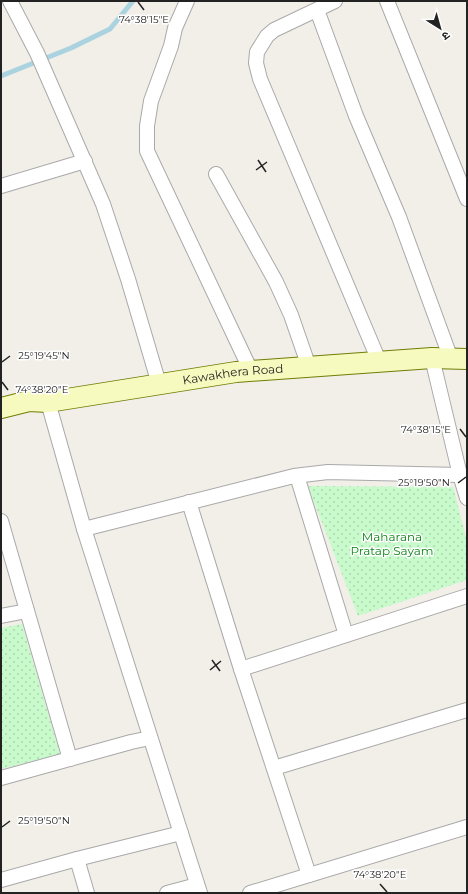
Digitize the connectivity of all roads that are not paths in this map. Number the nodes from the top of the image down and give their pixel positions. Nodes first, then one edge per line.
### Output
1 (10, 1) edge
2 (187, 1) edge
3 (335, 1) edge
4 (387, 1) edge
5 (317, 10) junction
6 (84, 161) junction
7 (216, 174) dead end
8 (1, 186) edge
9 (467, 199) edge
10 (450, 359) edge
11 (379, 362) junction
12 (309, 367) junction
13 (251, 371) junction
14 (159, 384) junction
15 (48, 402) junction
16 (1, 408) edge
17 (460, 475) junction
18 (297, 476) junction
19 (467, 498) edge
20 (189, 502) junction
21 (1, 521) edge
22 (84, 529) junction
23 (3, 536) edge
24 (467, 596) edge
25 (27, 611) junction
26 (1, 616) edge
27 (346, 635) junction
28 (241, 669) junction
29 (467, 710) edge
30 (150, 738) junction
31 (70, 759) junction
32 (274, 768) junction
33 (1, 778) edge
34 (467, 828) edge
35 (181, 833) junction
36 (77, 859) junction
37 (309, 875) junction
38 (1, 880) edge
39 (198, 889) edge
40 (87, 893) edge
41 (166, 893) edge
42 (250, 893) edge

1 - 6 street
2 - 13 street
3 - 5 street
4 - 9 street
5 - 10 street
5 - 11 street
6 - 8 street
6 - 14 street
7 - 12 street
10 - 11 street, Kawakhera Road
10 - 17 street
11 - 12 street, Kawakhera Road
12 - 13 street, Kawakhera Road
13 - 14 street, Kawakhera Road
14 - 15 street, Kawakhera Road
15 - 16 street, Kawakhera Road
15 - 22 street
17 - 18 street
17 - 19 street
18 - 20 street
18 - 27 street
20 - 22 street
20 - 28 street
21 - 23 street
22 - 30 street
23 - 25 street
24 - 27 street
25 - 26 street
25 - 31 street
27 - 28 street
28 - 32 street
29 - 32 street
30 - 31 street
30 - 35 street
31 - 33 street
32 - 37 street
34 - 37 street
35 - 36 street
35 - 39 street
36 - 38 street
36 - 40 street
37 - 42 street
39 - 41 street

